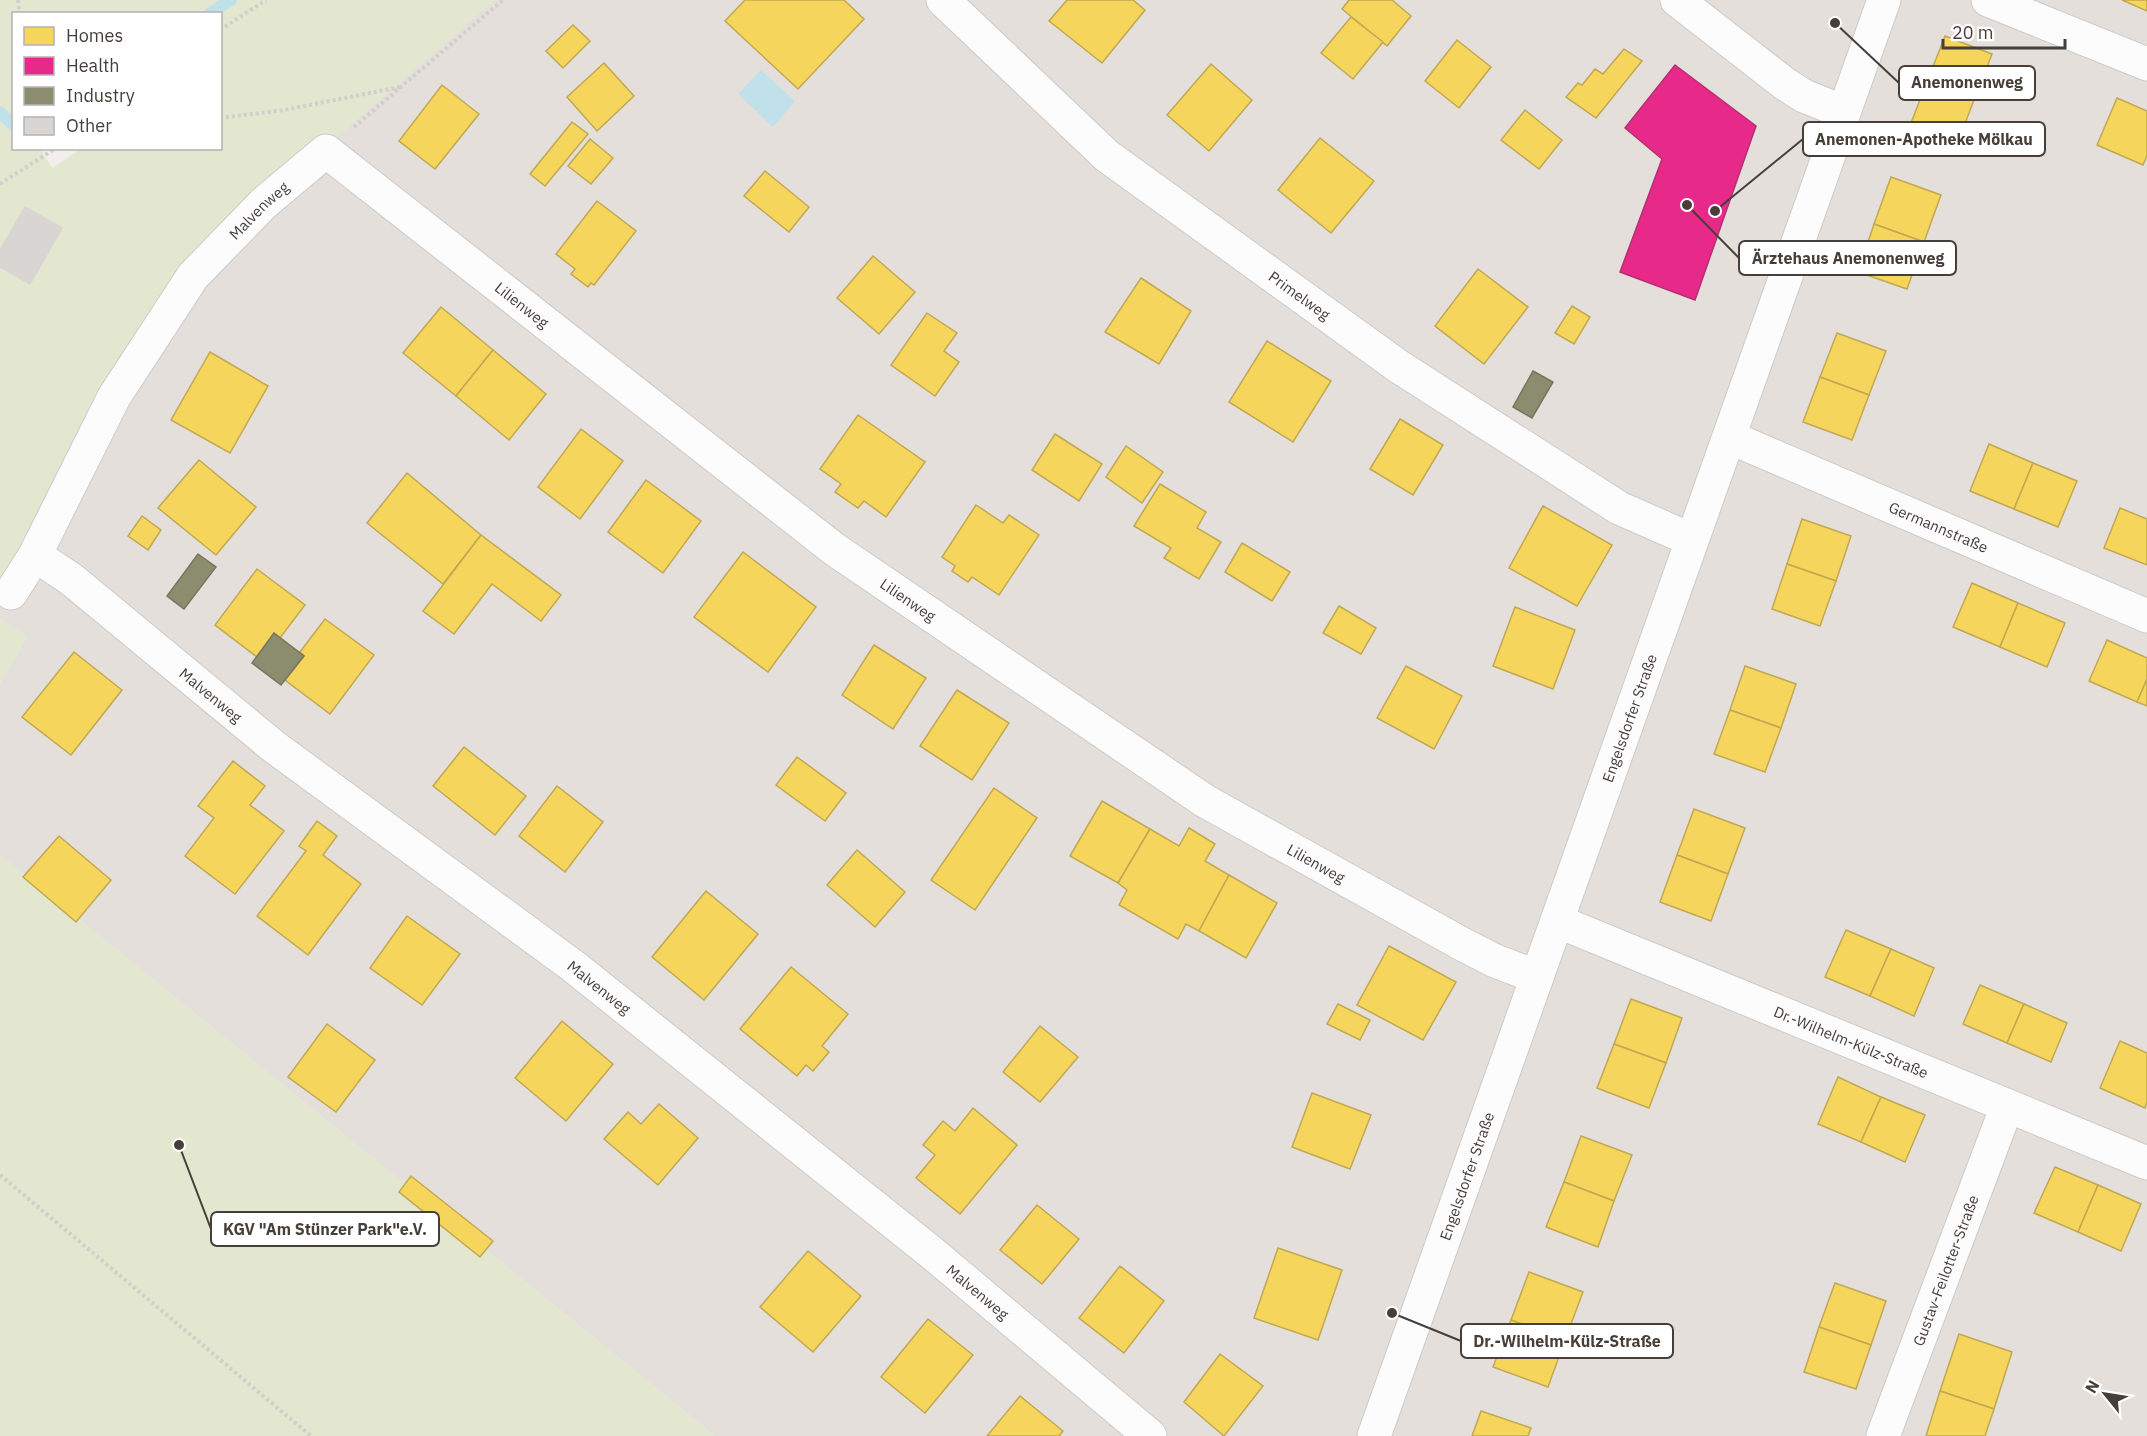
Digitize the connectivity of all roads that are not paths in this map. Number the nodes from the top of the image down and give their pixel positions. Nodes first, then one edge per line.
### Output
1 (943, 0) edge
2 (1677, 0) edge
3 (1884, 0) edge
4 (1988, 0) edge
5 (2147, 64) edge
6 (1844, 112) junction
7 (326, 151) joint
8 (1729, 437) junction
9 (1692, 540) junction
10 (35, 555) junction
11 (11, 593) dead end
12 (2147, 616) edge
13 (1557, 921) junction
14 (1537, 976) junction
15 (2007, 1106) junction
16 (2147, 1163) edge
17 (1150, 1436) edge
18 (1374, 1436) edge
19 (1883, 1436) edge

1 - 9 street, Primelweg
2 - 6 street
3 - 6 street, Engelsdorfer Straße
4 - 5 street
6 - 8 street, Engelsdorfer Straße
7 - 10 street, Malvenweg
7 - 14 street, Lilienweg
8 - 9 street, Engelsdorfer Straße
8 - 12 street, Germannstraße
9 - 13 street, Engelsdorfer Straße
10 - 11 street, Malvenweg
10 - 17 street, Malvenweg
13 - 14 street, Engelsdorfer Straße
13 - 15 street, Dr.-Wilhelm-Külz-Straße
14 - 18 street, Engelsdorfer Straße
15 - 16 street, Dr.-Wilhelm-Külz-Straße
15 - 19 street, Gustav-Feilotter-Straße

